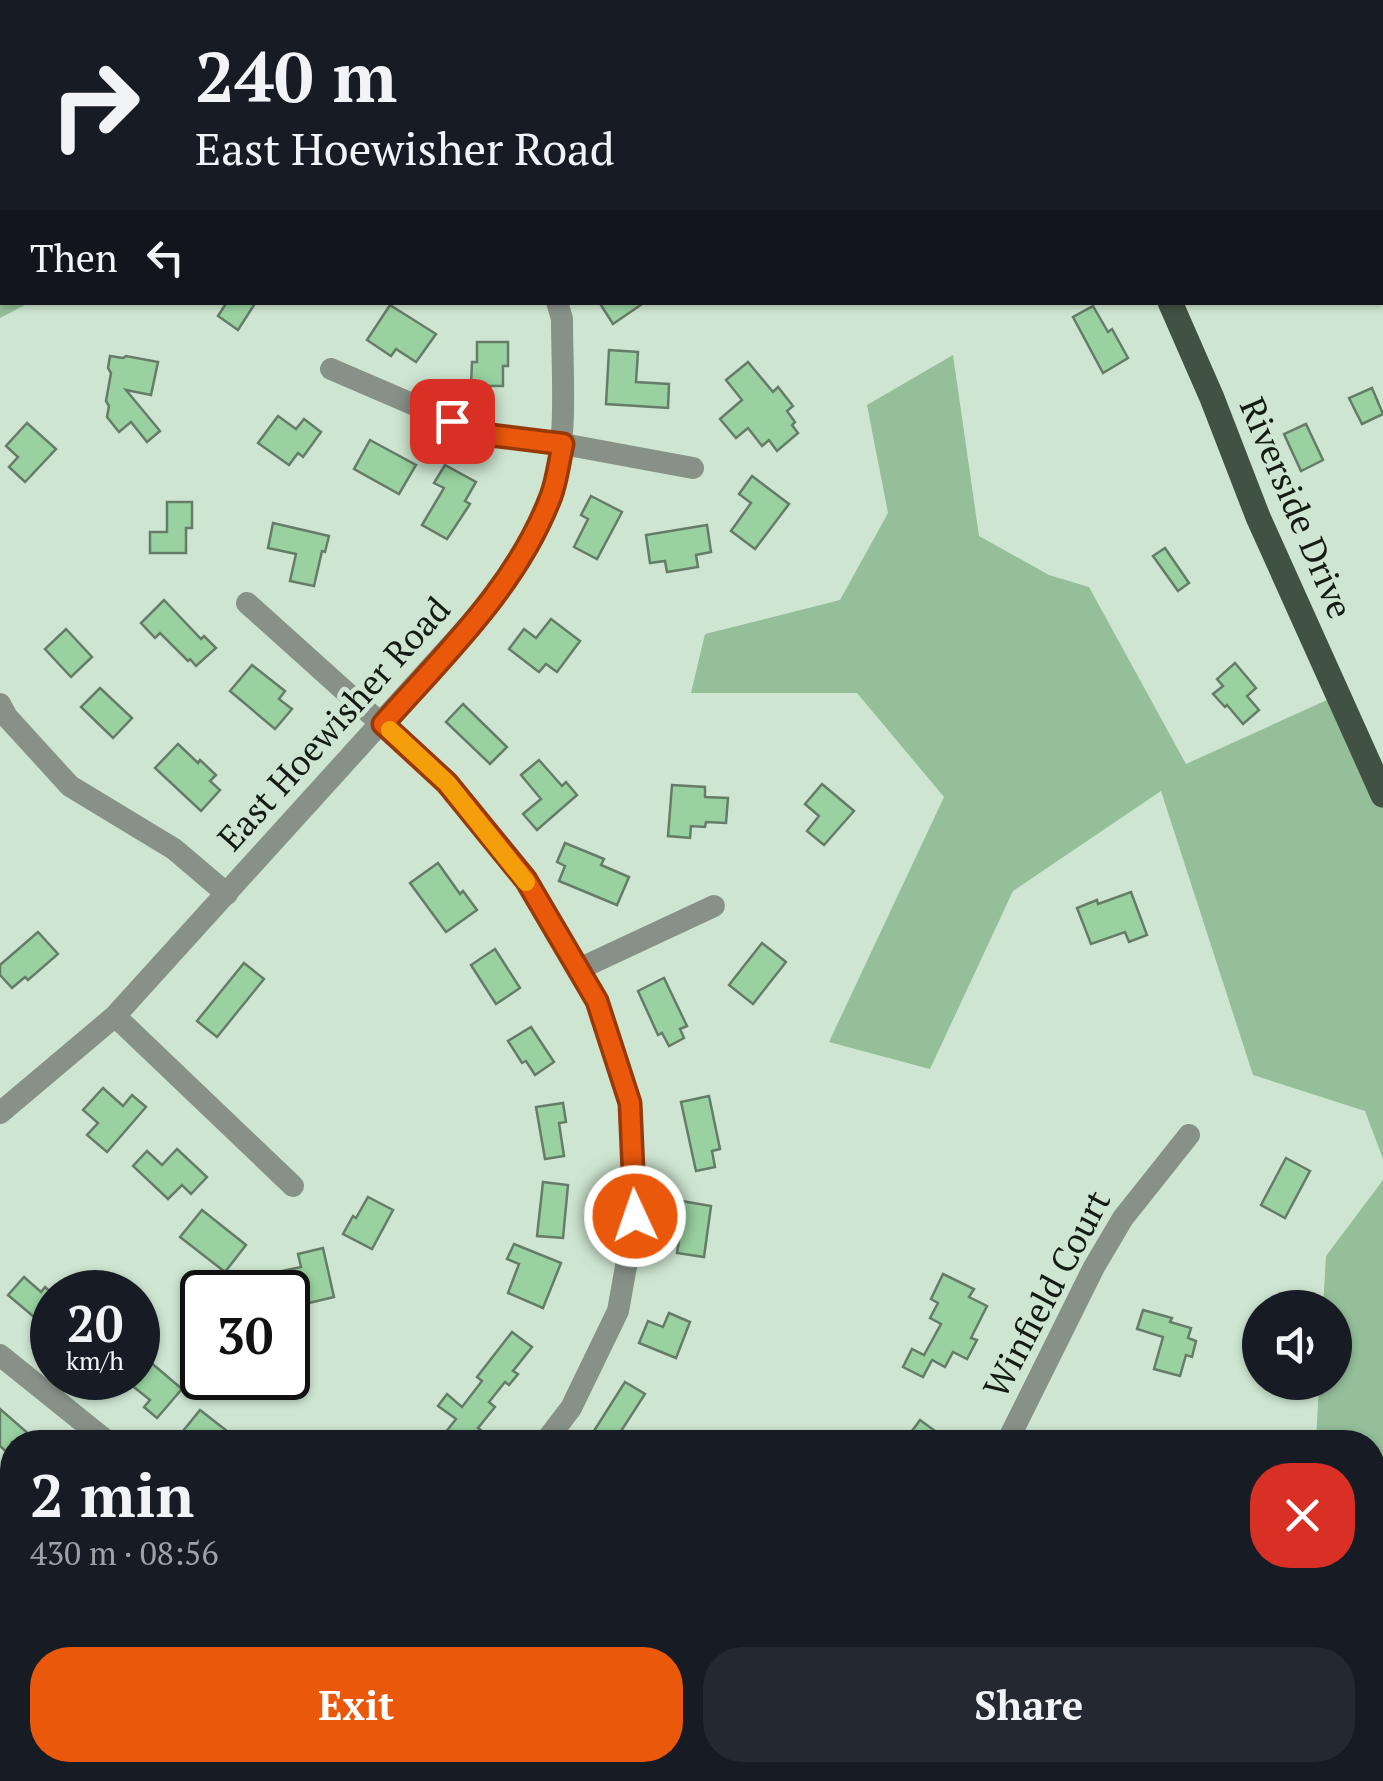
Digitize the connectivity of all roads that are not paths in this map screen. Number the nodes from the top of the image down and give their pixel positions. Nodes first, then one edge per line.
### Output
1 (558, 305) edge
2 (1171, 305) edge
3 (331, 369) dead end
4 (563, 444) junction
5 (693, 468) dead end
6 (246, 603) dead end
7 (0, 704) edge
8 (383, 724) junction
9 (1383, 795) edge
10 (227, 894) junction
11 (714, 906) dead end
12 (579, 969) junction
13 (115, 1016) junction
14 (0, 1113) edge
15 (1188, 1134) dead end
16 (292, 1186) dead end
17 (0, 1355) edge
18 (93, 1430) edge
19 (554, 1430) edge
20 (1013, 1430) edge

1 - 4 street, East Hoewisher Road
2 - 9 main road, Riverside Drive
3 - 4 street
4 - 5 street
4 - 8 street, East Hoewisher Road
6 - 8 street
7 - 10 street
8 - 10 street, East Hoewisher Road
8 - 12 street
10 - 13 street, East Hoewisher Road
11 - 12 street
12 - 19 street
13 - 14 street, East Hoewisher Road
13 - 16 street
15 - 20 street, Winfield Court
17 - 18 street

